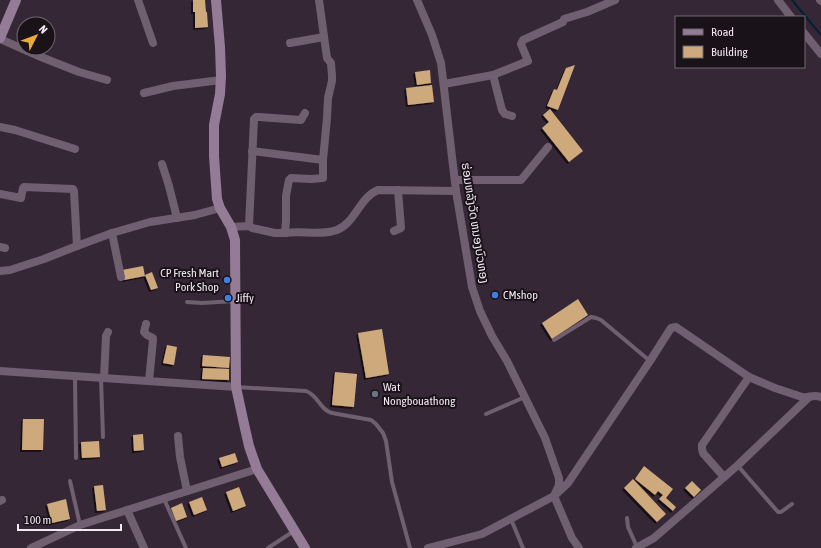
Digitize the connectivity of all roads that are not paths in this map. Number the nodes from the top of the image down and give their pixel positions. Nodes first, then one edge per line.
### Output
1 (16, 0) edge
2 (138, 0) edge
3 (216, 0) edge
4 (319, 0) edge
5 (417, 0) edge
6 (615, 0) edge
7 (778, 0) edge
8 (790, 16) edge
9 (805, 34) edge
10 (324, 37) junction
11 (0, 38) edge
12 (153, 42) dead end
13 (290, 43) dead end
14 (821, 54) edge
15 (493, 75) junction
16 (107, 80) dead end
17 (221, 80) junction
18 (444, 84) junction
19 (144, 93) dead end
20 (305, 113) dead end
21 (512, 116) dead end
22 (0, 128) edge
23 (548, 147) dead end
24 (74, 149) dead end
25 (252, 151) junction
26 (322, 160) junction
27 (162, 164) dead end
28 (455, 180) junction
29 (398, 190) junction
30 (456, 191) junction
31 (0, 194) edge
32 (220, 208) junction
33 (177, 218) junction
34 (250, 226) junction
35 (231, 227) junction
36 (394, 231) dead end
37 (112, 233) junction
38 (284, 233) junction
39 (76, 246) junction
40 (0, 271) edge
41 (121, 277) dead end
42 (235, 301) junction
43 (187, 302) dead end
44 (146, 324) dead end
45 (108, 332) dead end
46 (554, 340) dead end
47 (650, 362) junction
48 (0, 371) edge
49 (74, 375) junction
50 (749, 377) junction
51 (102, 378) junction
52 (150, 381) junction
53 (236, 387) junction
54 (525, 397) junction
55 (809, 397) junction
56 (821, 397) edge
57 (486, 414) dead end
58 (178, 436) dead end
59 (103, 437) dead end
60 (76, 458) dead end
61 (738, 465) junction
62 (257, 469) junction
63 (724, 477) junction
64 (70, 481) dead end
65 (187, 491) junction
66 (554, 496) junction
67 (164, 498) junction
68 (792, 504) dead end
69 (127, 510) junction
70 (627, 518) dead end
71 (511, 519) junction
72 (80, 525) junction
73 (294, 531) junction
74 (31, 548) edge
75 (144, 548) edge
76 (186, 548) edge
77 (268, 548) edge
78 (305, 548) edge
79 (410, 548) edge
80 (428, 548) edge
81 (523, 548) edge
82 (579, 548) edge
83 (637, 548) edge

1 - 11 street
2 - 12 street
3 - 17 street
4 - 10 street
5 - 18 street, ຮ່ອມຫລັງວັດ ຫນອງບົວທອງ
6 - 15 street
7 - 8 street
9 - 14 street
10 - 13 street
10 - 26 street
11 - 16 street
15 - 18 street
15 - 21 street
17 - 19 street
17 - 32 street
18 - 28 street, ຮ່ອມຫລັງວັດ ຫນອງບົວທອງ
20 - 25 street
22 - 24 street
23 - 28 street
25 - 26 street
25 - 34 street
26 - 38 street
27 - 33 street
28 - 30 street, ຮ່ອມຫລັງວັດ ຫນອງບົວທອງ
29 - 30 street
29 - 36 street
29 - 38 street
30 - 54 street, ຮ່ອມຫລັງວັດ ຫນອງບົວທອງ
31 - 39 street
32 - 33 street
32 - 35 street
33 - 37 street
34 - 35 street
34 - 38 street
35 - 42 street
37 - 39 street
37 - 41 street
39 - 40 street
42 - 43 lane
42 - 53 street
44 - 52 street
45 - 51 street
46 - 47 lane
47 - 50 street
47 - 66 street
48 - 49 street
49 - 51 street
49 - 60 lane
50 - 55 street
50 - 63 street
51 - 52 street
51 - 59 lane
52 - 53 street
53 - 62 street
53 - 79 lane
54 - 57 lane
54 - 66 street, ຮ່ອມຫລັງວັດ ຫນອງບົວທອງ
55 - 56 street
55 - 61 street
58 - 65 street
61 - 63 street
61 - 68 lane
62 - 65 street
62 - 73 street
63 - 83 street
64 - 72 lane
65 - 67 street
66 - 71 street
66 - 82 street
67 - 69 street
67 - 76 lane
69 - 72 street
69 - 75 street
70 - 83 lane
71 - 80 street
71 - 81 lane
72 - 74 street
73 - 77 lane
73 - 78 street

